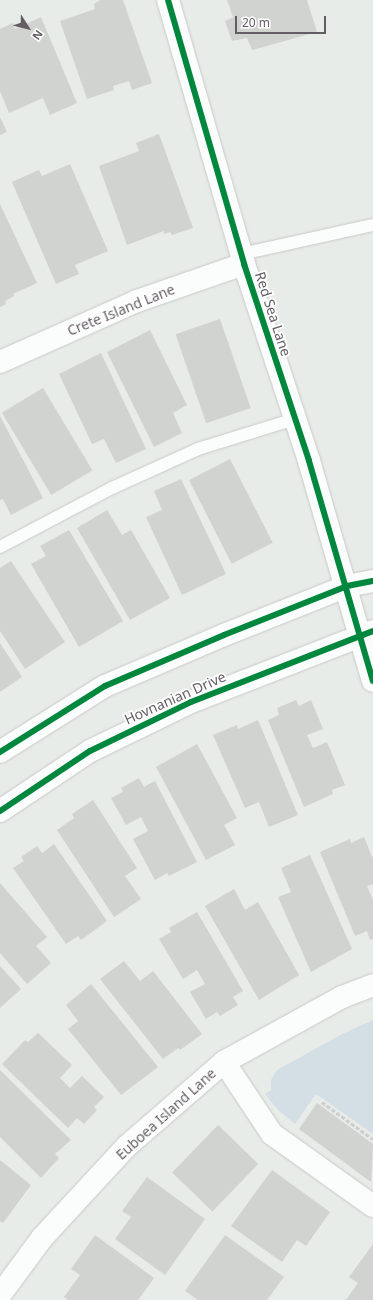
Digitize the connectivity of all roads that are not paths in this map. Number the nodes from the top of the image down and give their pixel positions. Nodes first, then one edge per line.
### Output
1 (168, 0) edge
2 (373, 225) edge
3 (243, 259) junction
4 (0, 362) edge
5 (295, 419) junction
6 (0, 547) edge
7 (373, 581) edge
8 (347, 586) junction
9 (367, 632) edge
10 (373, 681) edge
11 (0, 752) edge
12 (0, 812) edge
13 (373, 985) edge
14 (224, 1062) junction
15 (373, 1206) edge
16 (0, 1294) edge

1 - 3 street, Red Sea Lane
2 - 3 lane
3 - 4 street, Crete Island Lane
3 - 5 street, Red Sea Lane
5 - 6 lane
5 - 8 street, Red Sea Lane
7 - 8 street
8 - 9 street, Red Sea Lane
8 - 11 street
9 - 10 street, Red Sea Lane
9 - 12 street, Hovnanian Drive
13 - 14 street, Euboea Island Lane
14 - 15 street
14 - 16 street, Euboea Island Lane

